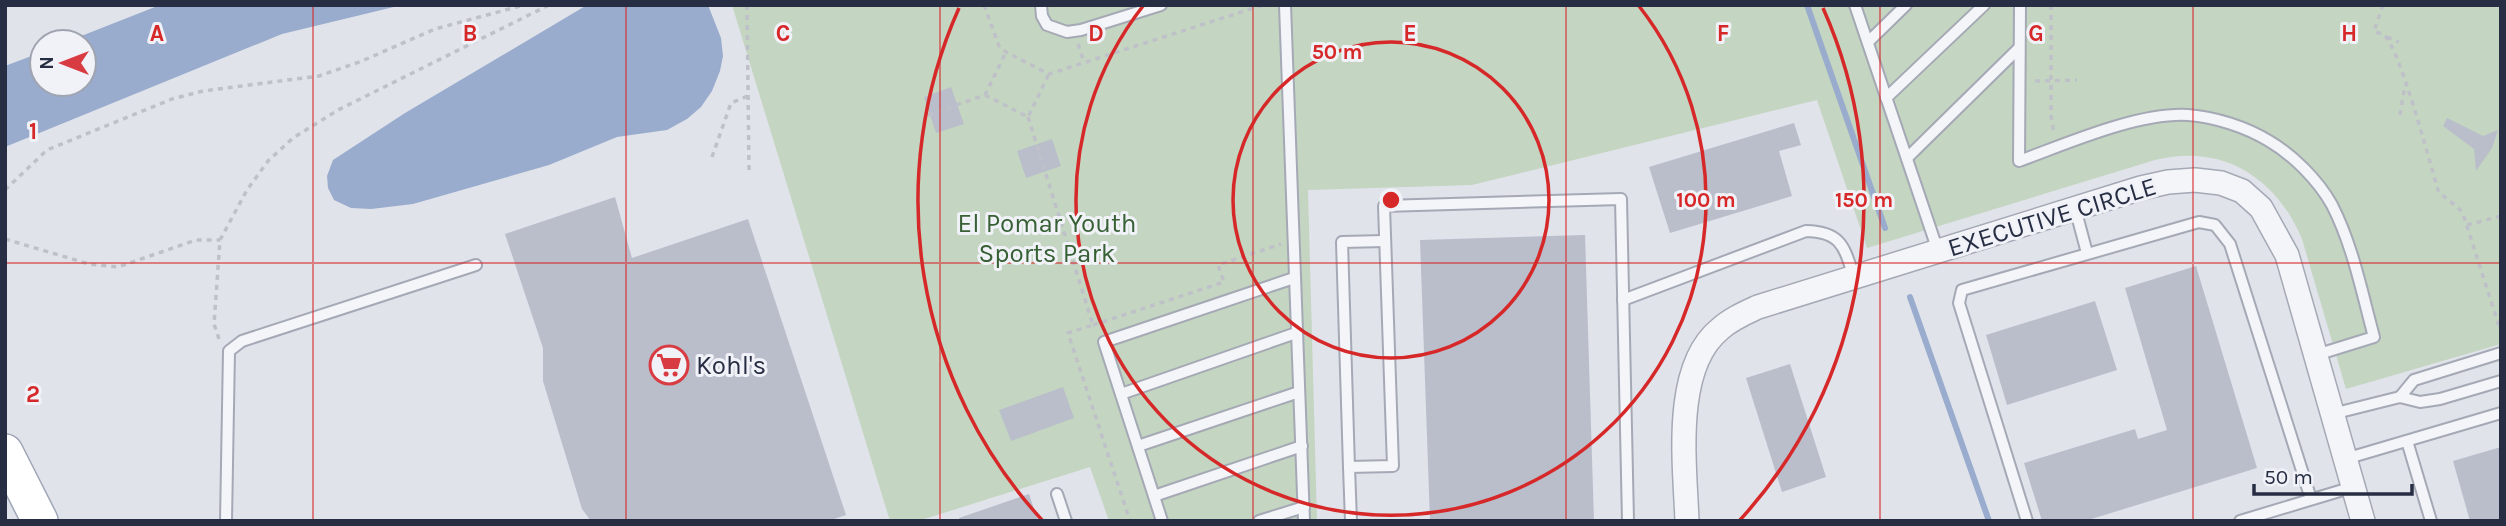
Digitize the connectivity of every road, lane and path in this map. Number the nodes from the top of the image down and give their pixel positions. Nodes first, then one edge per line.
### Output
1 (524, 5) edge
2 (549, 5) edge
3 (747, 5) edge
4 (984, 5) edge
5 (1041, 5) edge
6 (1161, 5) edge
7 (1263, 5) edge
8 (1285, 5) edge
9 (1855, 5) edge
10 (1906, 5) edge
11 (1983, 5) edge
12 (2020, 5) edge
13 (2051, 5) edge
14 (2383, 5) edge
15 (2385, 36) junction
16 (1868, 42) junction
17 (2399, 42) dead end
18 (2019, 48) junction
19 (1006, 52) junction
20 (1049, 74) junction
21 (2052, 80) junction
22 (2077, 80) dead end
23 (2019, 81) junction
24 (2405, 83) junction
25 (985, 95) junction
26 (748, 96) junction
27 (1886, 98) junction
28 (928, 115) dead end
29 (2399, 115) dead end
30 (1028, 117) junction
31 (2056, 148) junction
32 (712, 157) dead end
33 (1907, 158) junction
34 (749, 170) dead end
35 (5, 190) edge
36 (2075, 208) junction
37 (2501, 216) edge
38 (2468, 225) junction
39 (5, 239) edge
40 (1293, 239) junction
41 (220, 240) junction
42 (1385, 241) junction
43 (1938, 251) junction
44 (2087, 253) junction
45 (476, 265) dead end
46 (1854, 277) junction
47 (1294, 278) junction
48 (1623, 300) junction
49 (1093, 325) junction
50 (2501, 332) edge
51 (1296, 333) junction
52 (229, 351) junction
53 (2501, 353) edge
54 (2316, 355) junction
55 (2501, 381) edge
56 (1299, 391) junction
57 (1121, 394) junction
58 (2400, 397) junction
59 (2501, 412) edge
60 (2332, 414) junction
61 (2406, 441) junction
62 (1138, 446) junction
63 (1302, 446) junction
64 (5, 452) edge
65 (2345, 459) junction
66 (1349, 467) junction
67 (2353, 487) junction
68 (1057, 494) dead end
69 (1154, 496) junction
70 (2311, 499) junction
71 (1304, 507) junction
72 (40, 521) edge
73 (226, 521) edge
74 (1066, 521) edge
75 (1130, 521) edge
76 (1162, 521) edge
77 (1259, 521) edge
78 (1304, 521) edge
79 (1351, 521) edge
80 (1628, 521) edge
81 (1686, 521) edge
82 (2028, 521) edge
83 (2240, 521) edge
84 (2363, 521) edge
85 (2431, 521) edge

1 - 35 path
2 - 41 path
3 - 26 path
4 - 19 path
5 - 6 lane
7 - 20 path
8 - 40 lane
9 - 16 lane
10 - 16 lane
11 - 27 lane
12 - 18 lane
13 - 21 path
14 - 15 path
15 - 17 path
15 - 24 path
16 - 27 lane
18 - 23 lane
18 - 33 lane
19 - 20 path
19 - 25 path
20 - 30 path
21 - 22 path
21 - 23 path
21 - 31 path
23 - 31 lane
24 - 29 path
24 - 38 path
25 - 28 path
25 - 30 path
26 - 32 path
26 - 34 path
27 - 33 lane
30 - 49 path
31 - 54 lane
33 - 43 lane
36 - 43 street, EXECUTIVE CIRCLE
36 - 44 lane
36 - 54 street, EXECUTIVE CIRCLE
37 - 38 path
38 - 50 path
39 - 41 path
40 - 47 lane
40 - 49 path
41 - 52 path
42 - 48 lane
42 - 66 lane
42 - 66 lane
43 - 46 street, EXECUTIVE CIRCLE
44 - 70 lane
44 - 82 lane
45 - 52 lane
46 - 48 lane
46 - 81 street, EXECUTIVE CIRCLE
47 - 51 lane
47 - 57 lane
48 - 80 lane
49 - 75 path
51 - 56 lane
51 - 57 lane
52 - 73 lane
53 - 58 lane
54 - 60 street, EXECUTIVE CIRCLE
55 - 58 lane
56 - 62 lane
56 - 63 lane
57 - 62 lane
58 - 60 lane
59 - 61 lane
60 - 65 street, EXECUTIVE CIRCLE
61 - 65 lane
61 - 85 lane
62 - 69 lane
63 - 69 lane
63 - 71 lane
64 - 72 main road
65 - 67 street, EXECUTIVE CIRCLE
66 - 79 lane
67 - 70 lane
67 - 84 street, EXECUTIVE CIRCLE
68 - 74 lane
69 - 76 lane
70 - 83 lane
71 - 77 lane
71 - 78 lane

